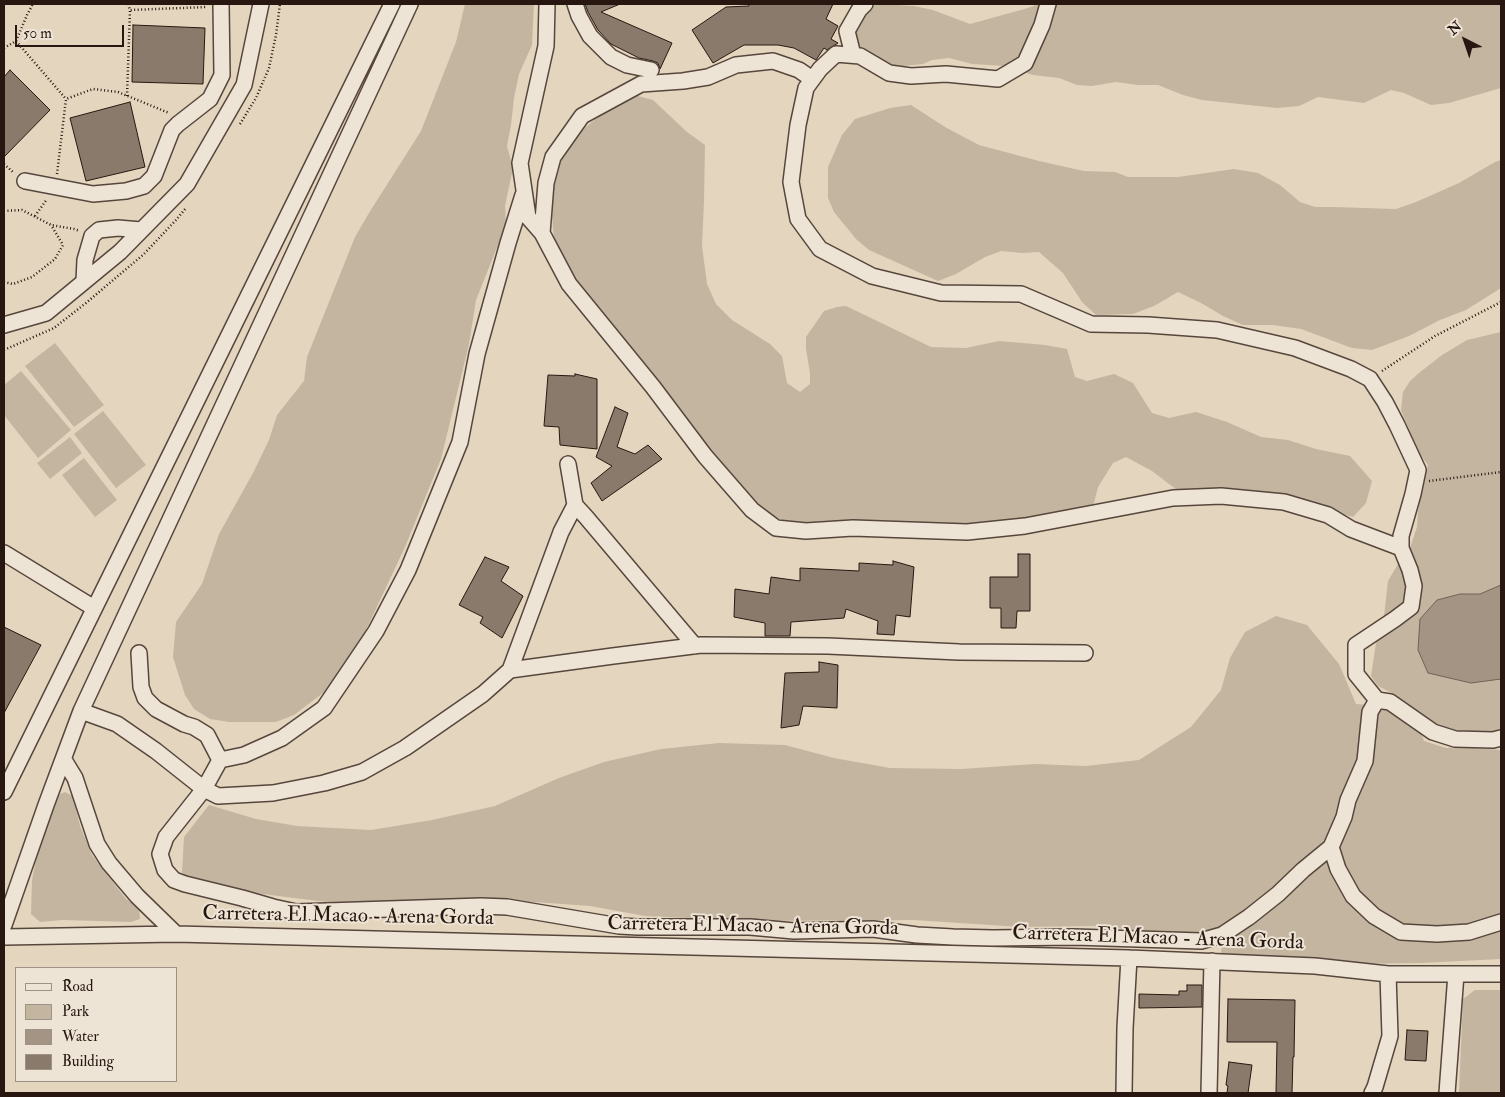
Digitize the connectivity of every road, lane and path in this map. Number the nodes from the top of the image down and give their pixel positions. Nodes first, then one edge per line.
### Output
1 (34, 4) edge
2 (128, 4) edge
3 (261, 4) edge
4 (392, 4) edge
5 (410, 4) edge
6 (547, 4) edge
7 (575, 4) edge
8 (865, 4) edge
9 (1048, 4) edge
10 (221, 5) edge
11 (130, 10) junction
12 (16, 41) junction
13 (4, 48) edge
14 (853, 56) junction
15 (651, 70) dead end
16 (812, 79) junction
17 (127, 96) junction
18 (66, 99) junction
19 (184, 120) junction
20 (25, 181) dead end
21 (56, 186) junction
22 (525, 192) junction
23 (4, 212) edge
24 (51, 225) junction
25 (141, 230) junction
26 (542, 233) junction
27 (92, 236) junction
28 (84, 281) junction
29 (4, 282) edge
30 (1501, 302) edge
31 (4, 326) edge
32 (1370, 379) junction
33 (568, 464) dead end
34 (1501, 472) edge
35 (1415, 483) junction
36 (575, 505) junction
37 (1401, 548) junction
38 (4, 553) edge
39 (94, 608) junction
40 (695, 646) junction
41 (139, 653) dead end
42 (1085, 653) dead end
43 (510, 670) junction
44 (1377, 700) junction
45 (81, 711) junction
46 (1501, 738) edge
47 (64, 760) junction
48 (220, 760) junction
49 (204, 789) junction
50 (4, 792) edge
51 (1331, 847) junction
52 (1501, 922) edge
53 (4, 925) edge
54 (176, 934) junction
55 (4, 937) edge
56 (1130, 958) junction
57 (1212, 961) junction
58 (1388, 974) junction
59 (1456, 974) junction
60 (1501, 974) edge
61 (1124, 1093) edge
62 (1209, 1093) edge
63 (1372, 1093) edge
64 (1448, 1093) edge

1 - 12 path
2 - 11 path
3 - 25 street
4 - 39 street
5 - 45 street
6 - 22 street
7 - 15 street
8 - 14 street
9 - 14 street
10 - 11 path
10 - 19 street
11 - 17 path
12 - 13 path
12 - 18 path
14 - 16 street
16 - 26 street
16 - 32 street
17 - 18 path
17 - 19 path
18 - 21 path
19 - 21 street
20 - 21 street
22 - 26 street
22 - 48 street
23 - 24 path
24 - 27 path
24 - 29 path
25 - 27 street
25 - 28 street
26 - 37 street
27 - 28 street
28 - 31 street
30 - 32 path
32 - 35 street
33 - 36 street
34 - 35 path
35 - 37 street
36 - 40 street
36 - 43 street
37 - 44 street
38 - 39 street
39 - 50 street
40 - 42 street
40 - 43 street
41 - 48 street
43 - 49 street
44 - 46 street
44 - 51 street
45 - 47 street
45 - 49 street
47 - 53 street
47 - 54 street
48 - 49 street
49 - 51 street
51 - 52 street
54 - 55 street, Carretera El Macao - Arena Gorda
54 - 56 street, Carretera El Macao - Arena Gorda
56 - 57 street, Carretera El Macao - Arena Gorda
56 - 61 street
57 - 58 street, Carretera El Macao - Arena Gorda
57 - 62 street
58 - 59 street, Carretera El Macao - Arena Gorda
58 - 63 street
59 - 60 street, Carretera El Macao - Arena Gorda
59 - 64 street

